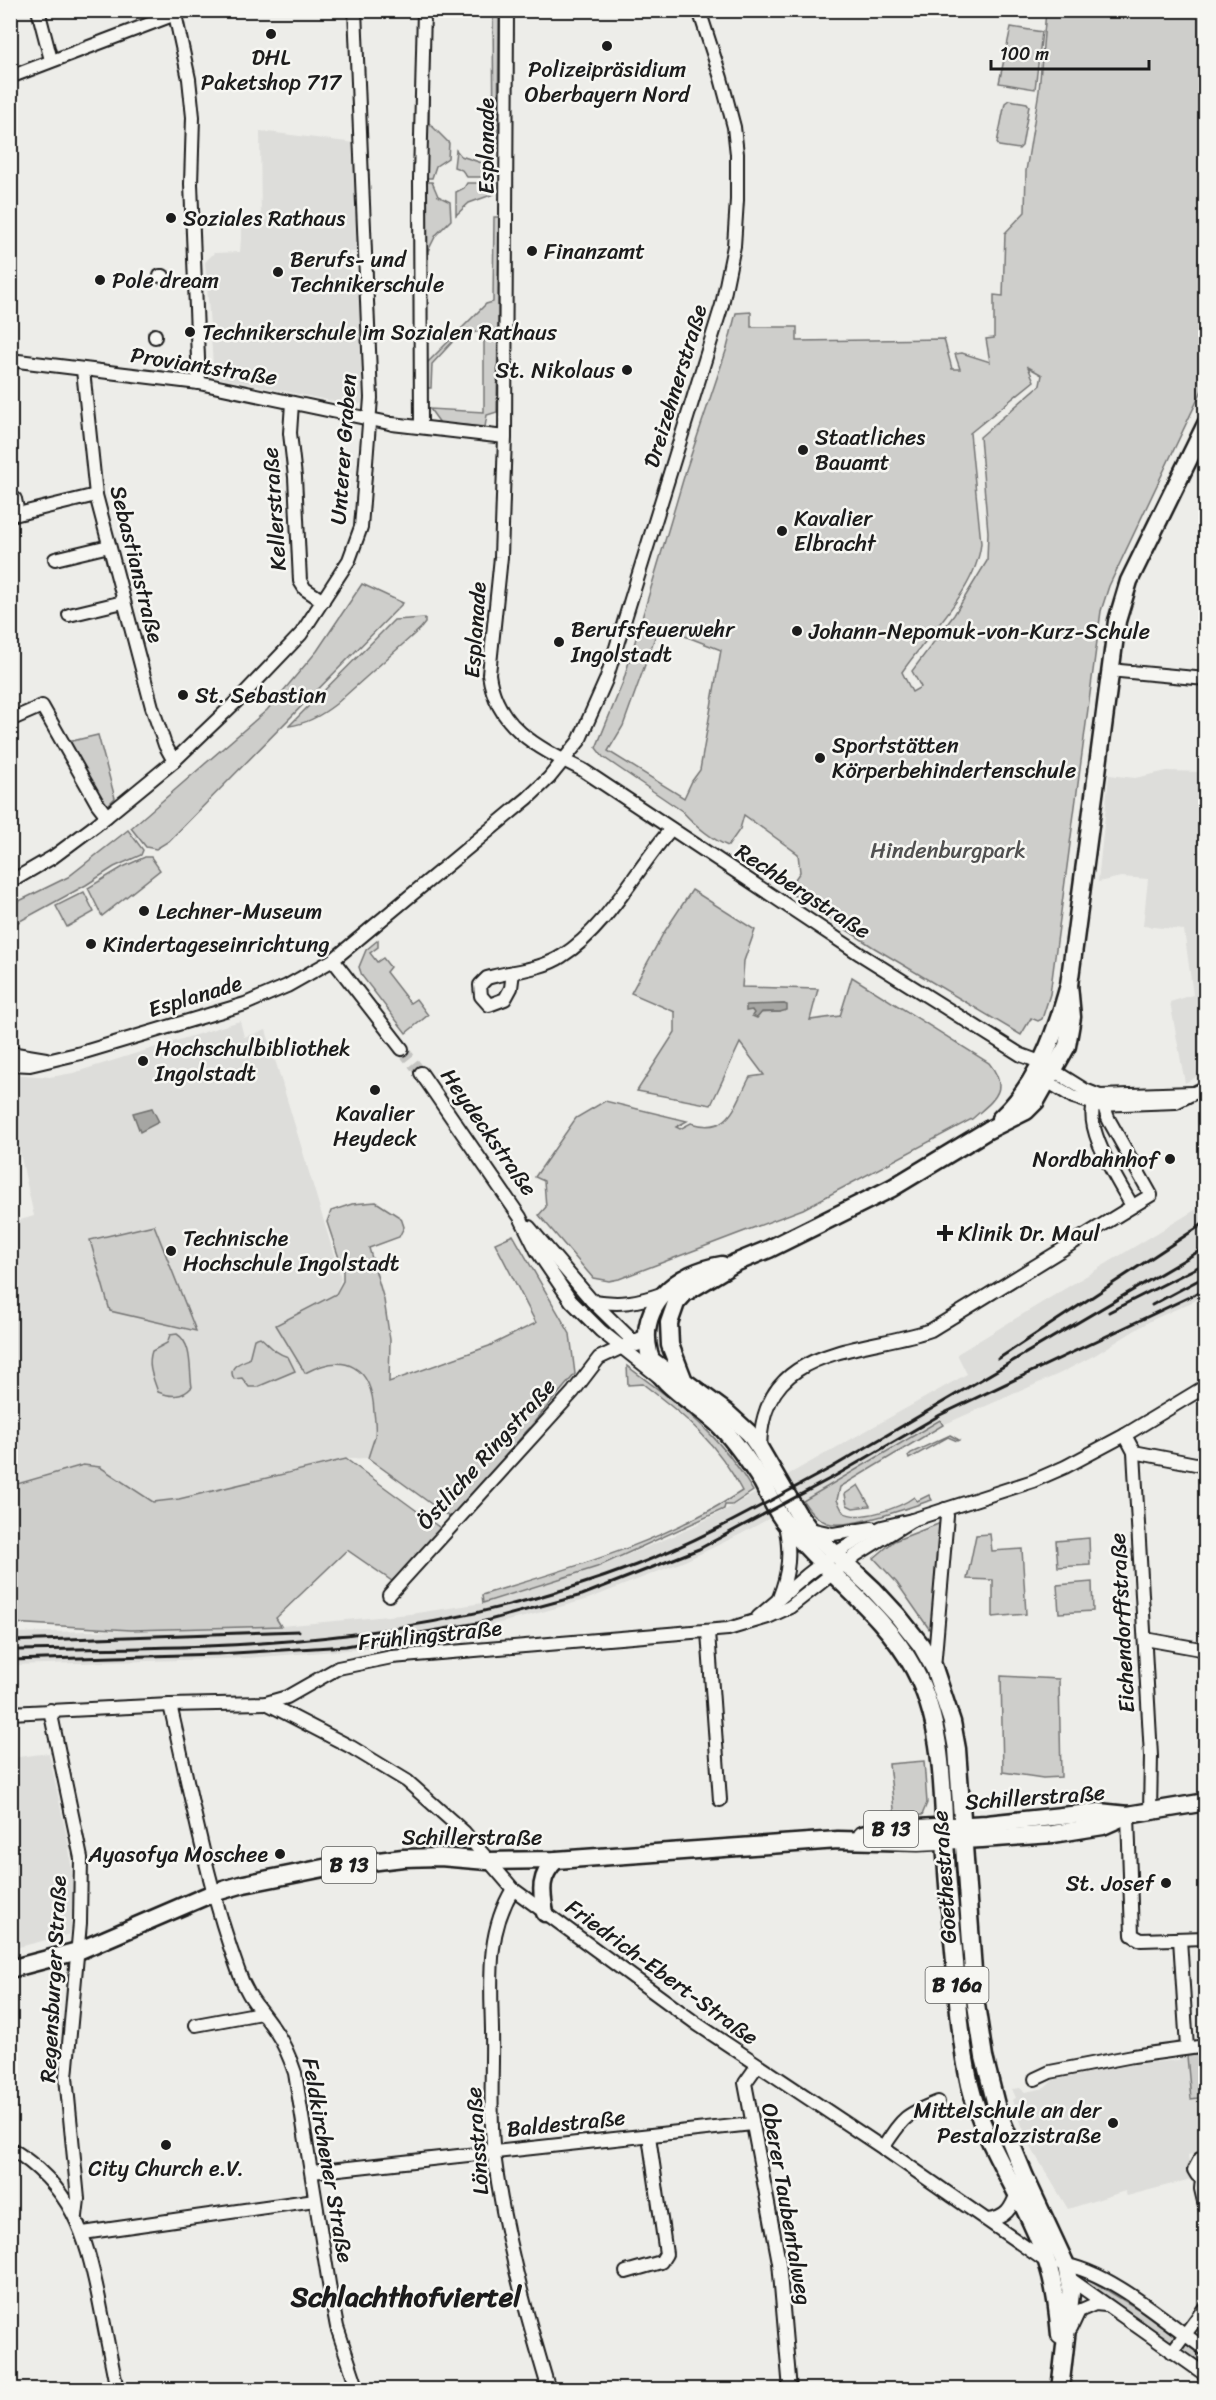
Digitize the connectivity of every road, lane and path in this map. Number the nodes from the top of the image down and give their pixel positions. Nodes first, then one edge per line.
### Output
1 (38, 10) edge
2 (355, 10) edge
3 (424, 10) edge
4 (507, 10) edge
5 (699, 10) edge
6 (179, 12) edge
7 (51, 60) junction
8 (10, 77) edge
9 (10, 360) edge
10 (83, 370) junction
11 (199, 377) junction
12 (292, 402) junction
13 (369, 418) junction
14 (1206, 424) edge
15 (421, 427) junction
16 (505, 437) junction
17 (1199, 452) edge
18 (96, 495) junction
19 (15, 499) dead end
20 (109, 546) junction
21 (55, 559) dead end
22 (323, 601) junction
23 (123, 602) junction
24 (69, 615) dead end
25 (1109, 670) junction
26 (1206, 679) edge
27 (10, 720) edge
28 (564, 760) junction
29 (174, 761) junction
30 (107, 816) junction
31 (671, 829) junction
32 (10, 882) edge
33 (333, 960) junction
34 (513, 972) dead end
35 (402, 1049) tunnel mouth
36 (10, 1053) edge
37 (54, 1060) junction
38 (10, 1064) edge
39 (1044, 1071) junction
40 (420, 1073) tunnel mouth
41 (1206, 1087) edge
42 (1099, 1102) junction
43 (1132, 1206) junction
44 (520, 1217) junction
45 (735, 1263) junction
46 (664, 1293) junction
47 (592, 1301) junction
48 (669, 1323) junction
49 (640, 1338) junction
50 (620, 1347) junction
51 (649, 1356) junction
52 (665, 1381) junction
53 (684, 1382) junction
54 (1206, 1386) edge
55 (1125, 1435) junction
56 (760, 1449) junction
57 (1134, 1452) junction
58 (1206, 1466) edge
59 (945, 1509) junction
60 (912, 1520) junction
61 (785, 1523) junction
62 (882, 1527) junction
63 (809, 1529) junction
64 (833, 1564) junction
65 (389, 1595) dead end
66 (778, 1600) junction
67 (753, 1622) junction
68 (708, 1632) junction
69 (1145, 1639) junction
70 (1206, 1650) edge
71 (934, 1668) junction
72 (266, 1703) junction
73 (170, 1705) junction
74 (50, 1710) junction
75 (10, 1713) edge
76 (720, 1800) dead end
77 (1206, 1802) edge
78 (1150, 1812) junction
79 (1128, 1815) junction
80 (963, 1832) junction
81 (945, 1833) junction
82 (556, 1860) junction
83 (487, 1861) junction
84 (513, 1889) junction
85 (213, 1893) junction
86 (545, 1913) junction
87 (1206, 1938) edge
88 (1180, 1940) junction
89 (78, 1951) junction
90 (12, 1968) edge
91 (261, 2013) junction
92 (196, 2025) dead end
93 (1206, 2046) edge
94 (1187, 2048) junction
95 (758, 2066) junction
96 (1035, 2079) dead end
97 (938, 2102) dead end
98 (752, 2124) junction
99 (649, 2136) junction
100 (10, 2148) edge
101 (883, 2148) junction
102 (494, 2151) junction
103 (1206, 2158) edge
104 (312, 2172) junction
105 (1204, 2179) edge
106 (1017, 2193) junction
107 (315, 2200) junction
108 (1206, 2210) edge
109 (76, 2216) junction
110 (988, 2220) junction
111 (83, 2233) junction
112 (1047, 2262) junction
113 (626, 2272) dead end
114 (1068, 2272) junction
115 (1106, 2305) junction
116 (1206, 2306) edge
117 (1184, 2335) junction
118 (1066, 2338) junction
119 (1206, 2350) edge
120 (1172, 2352) junction
121 (1063, 2364) junction
122 (1206, 2375) edge
123 (117, 2390) edge
124 (358, 2390) edge
125 (549, 2390) edge
126 (790, 2390) edge
127 (1060, 2390) edge

1 - 7 street
2 - 13 street, Unterer Graben
3 - 15 street
4 - 16 street, Esplanade
5 - 28 street, Dreizehnerstraße
6 - 7 street
6 - 11 street
7 - 8 street
9 - 10 street, Proviantstraße
10 - 11 street, Proviantstraße
10 - 18 street, Sebastianstraße
11 - 12 street, Proviantstraße
12 - 13 street, Proviantstraße
12 - 22 street, Kellerstraße
13 - 15 street, Proviantstraße
13 - 22 street, Unterer Graben
14 - 17 main road
15 - 16 street, Proviantstraße
16 - 28 street, Esplanade
17 - 25 main road
18 - 19 street
18 - 20 street, Sebastianstraße
20 - 21 street
20 - 23 street, Sebastianstraße
22 - 29 street, Unterer Graben
23 - 24 street
23 - 29 street, Sebastianstraße
25 - 26 street
25 - 39 main road
27 - 30 street
28 - 31 street, Rechbergstraße
28 - 33 street, Esplanade
29 - 30 street, Unterer Graben
30 - 32 street, Unterer Graben
31 - 34 street
31 - 39 street, Rechbergstraße
33 - 35 street
33 - 37 street, Esplanade
36 - 37 street, Esplanade
37 - 38 street, Esplanade
39 - 42 street, Rechbergstraße
39 - 45 main road, B 13
40 - 44 street, Heydeckstraße
41 - 42 street
42 - 43 street
42 - 43 street
43 - 56 street
44 - 47 street, Heydeckstraße
44 - 50 street, Heydeckstraße
45 - 46 main road, B 13
45 - 48 main road, B 13
46 - 47 street
46 - 49 main road, B 13
47 - 49 street, Heydeckstraße
48 - 49 main road
48 - 53 main road
49 - 50 street, Östliche Ringstraße
49 - 51 main road, Heydeckstraße / B 13
50 - 52 street, Heydeckstraße
50 - 65 street, Östliche Ringstraße
51 - 52 main road, Heydeckstraße / B 13
51 - 53 street, B 13
52 - 61 main road, Heydeckstraße / B 13
53 - 56 main road, B 13
54 - 55 street
55 - 57 street, Eichendorffstraße
55 - 59 street
56 - 63 main road, B 13
57 - 58 street
57 - 69 street, Eichendorffstraße
59 - 60 street
59 - 71 street
60 - 62 street
60 - 64 street
61 - 64 main road, Heydeckstraße / B 13
61 - 66 street
62 - 63 street
62 - 64 street
63 - 64 main road, B 13
64 - 66 street, Frühlingstraße
64 - 67 street, Frühlingstraße
64 - 71 main road, Goethestraße / B 13
64 - 81 main road, Goethestraße / B 13
66 - 67 street, Frühlingstraße
67 - 68 street, Frühlingstraße
68 - 72 street, Frühlingstraße
68 - 76 street
69 - 70 street
69 - 78 street, Eichendorffstraße
71 - 80 main road, Goethestraße / B 13
72 - 73 street, Frühlingstraße
72 - 83 street, Friedrich-Ebert-Straße
73 - 74 street, Frühlingstraße
73 - 85 street, Feldkirchener Straße
74 - 75 street, Frühlingstraße
74 - 89 street, Regensburger Straße
77 - 78 main road, Schillerstraße
78 - 79 main road, Schillerstraße
79 - 80 main road, Schillerstraße
79 - 88 street
80 - 81 main road, Schillerstraße
80 - 114 main road, Goethestraße / B 16a
81 - 82 main road, Schillerstraße / B 13
81 - 106 main road, Goethestraße / B 16a
82 - 83 main road, Schillerstraße / B 13
82 - 86 main road
83 - 84 street, Friedrich-Ebert-Straße
83 - 85 main road, Schillerstraße / B 13
84 - 86 street, Friedrich-Ebert-Straße
84 - 102 street, Lönsstraße
85 - 89 main road, Schillerstraße / B 13
85 - 91 street, Feldkirchener Straße
86 - 95 street, Friedrich-Ebert-Straße
87 - 88 street
88 - 94 street
89 - 90 main road, Schillerstraße / B 13
89 - 109 street, Regensburger Straße
91 - 92 street
91 - 104 street, Feldkirchener Straße
93 - 94 street
94 - 96 street
95 - 98 street, Oberer Taubentalweg
95 - 101 street, Friedrich-Ebert-Straße
97 - 101 street
98 - 99 street, Baldestraße
98 - 126 street, Oberer Taubentalweg
99 - 102 street, Baldestraße
99 - 113 street
100 - 109 street
101 - 110 street, Friedrich-Ebert-Straße
102 - 104 street, Baldestraße
102 - 125 street, Lönsstraße
103 - 105 street
104 - 107 street, Feldkirchener Straße
105 - 108 street
106 - 110 street
106 - 112 main road, Goethestraße / B 16a
107 - 111 street
107 - 124 street, Feldkirchener Straße
109 - 111 street
110 - 112 street, Friedrich-Ebert-Straße
111 - 123 street
112 - 114 street, Friedrich-Ebert-Straße
112 - 121 main road, Goethestraße / B 16a
114 - 115 street, Friedrich-Ebert-Straße
114 - 117 street, Friedrich-Ebert-Straße
114 - 118 main road, Goethestraße / B 16a
115 - 118 street
115 - 120 street, Friedrich-Ebert-Straße
116 - 117 street
117 - 119 street, Friedrich-Ebert-Straße
117 - 120 street
118 - 121 main road, Goethestraße / B 16a
120 - 122 street, Friedrich-Ebert-Straße
121 - 127 main road, Goethestraße / B 16a

